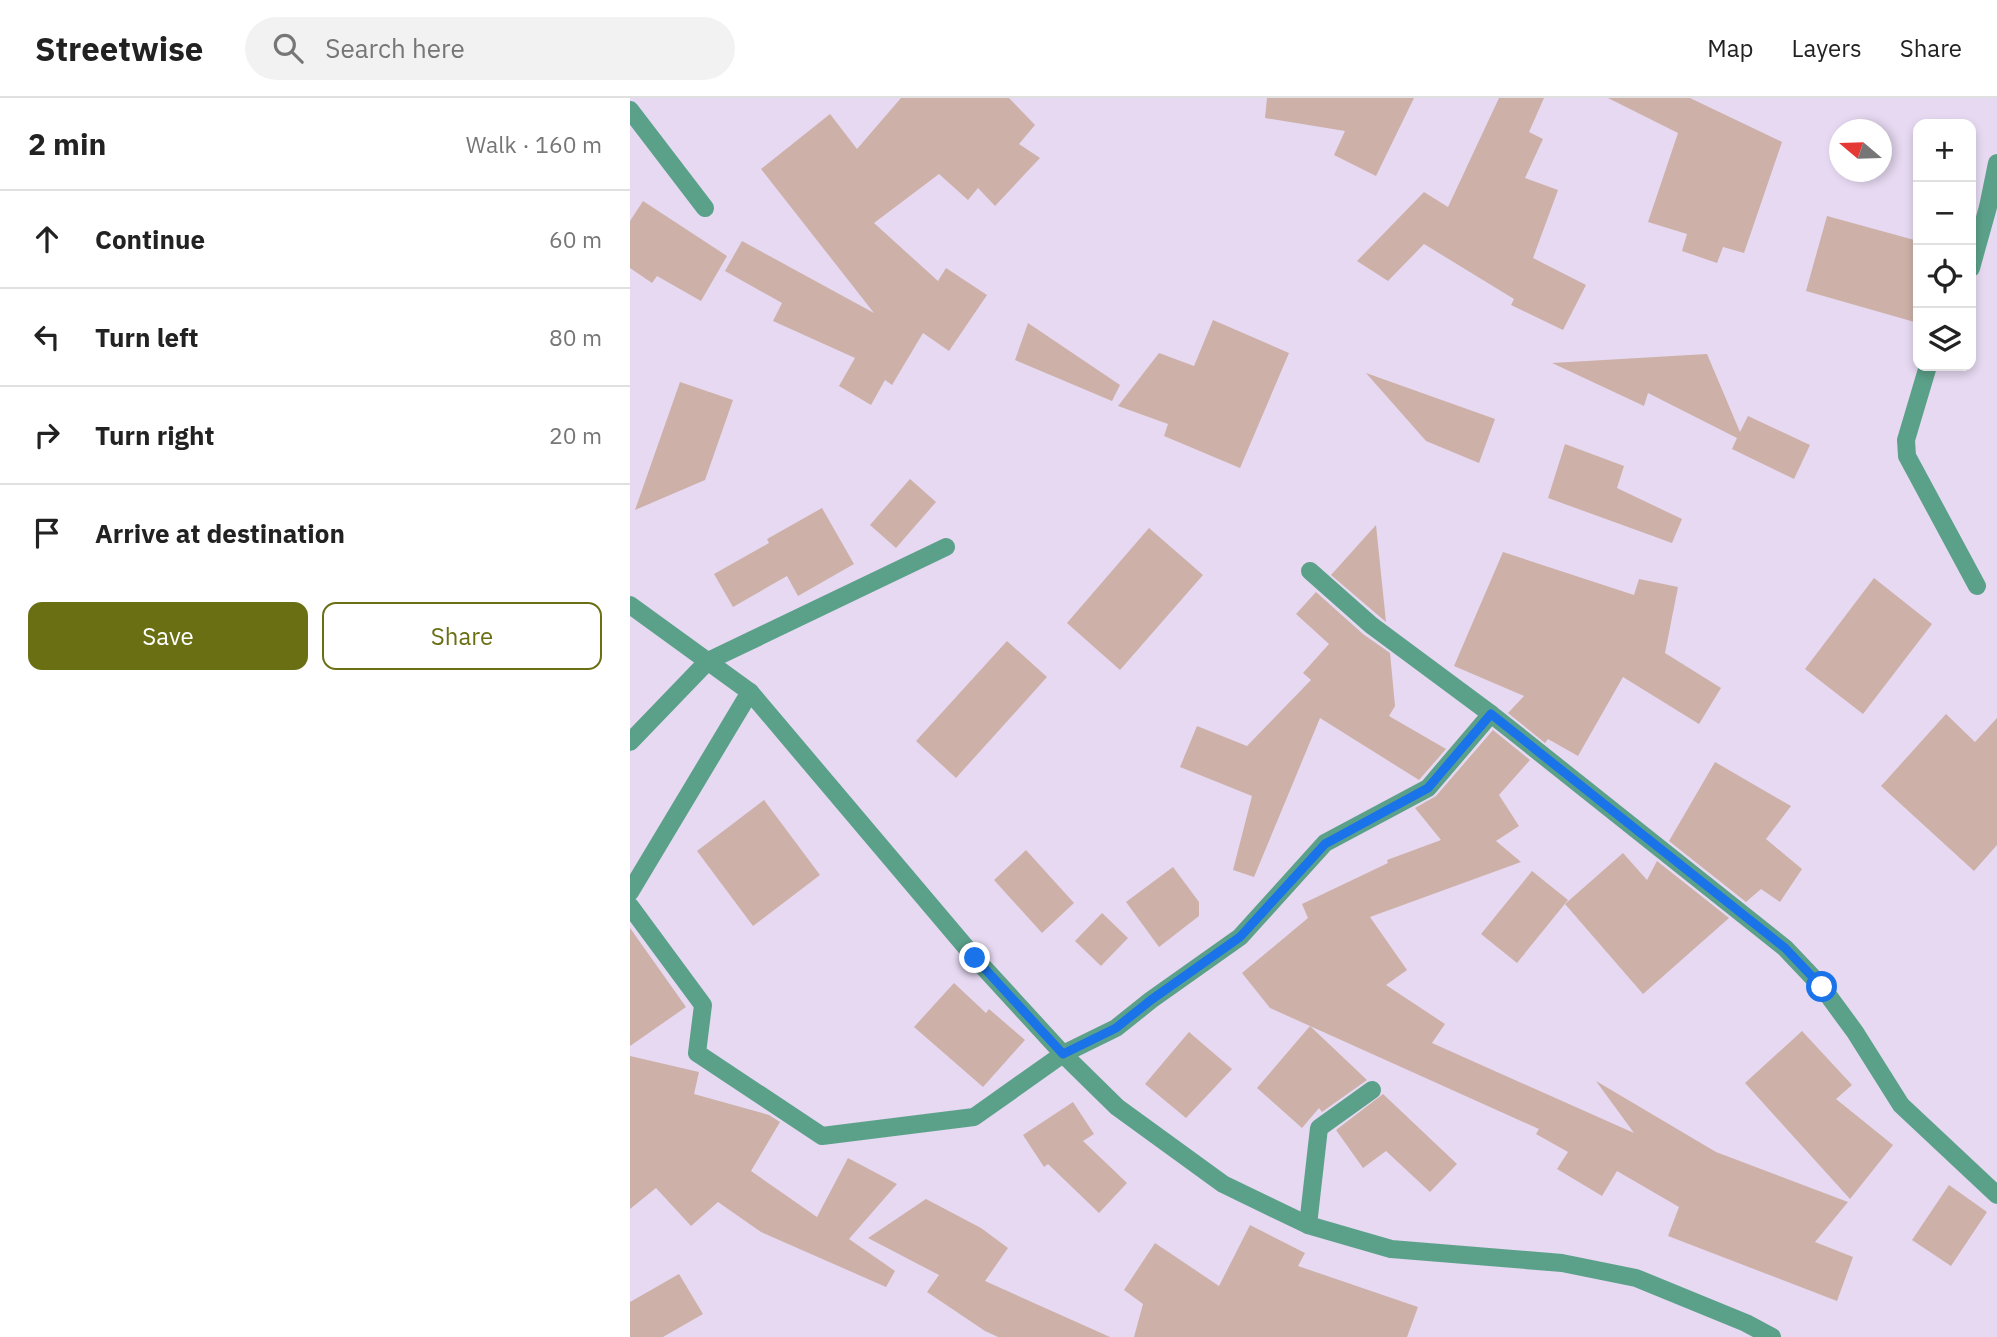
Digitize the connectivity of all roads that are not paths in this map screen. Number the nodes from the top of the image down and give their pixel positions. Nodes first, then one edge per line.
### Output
1 (630, 110) edge
2 (1997, 163) edge
3 (705, 208) dead end
4 (1976, 250) edge
5 (1927, 371) edge
6 (946, 547) dead end
7 (1310, 572) dead end
8 (1977, 586) dead end
9 (630, 605) edge
10 (708, 662) junction
11 (750, 692) junction
12 (1491, 714) junction
13 (630, 742) edge
14 (630, 892) edge
15 (630, 906) edge
16 (1063, 1054) junction
17 (1372, 1090) dead end
18 (1997, 1195) edge
19 (1308, 1225) junction
20 (1772, 1337) edge

1 - 3 street
2 - 4 street
5 - 8 street
6 - 10 street
7 - 12 street
9 - 10 street
10 - 11 street
10 - 13 street
11 - 14 street
11 - 16 street
12 - 16 street
12 - 18 street
15 - 16 street
16 - 19 street
17 - 19 street
19 - 20 street

